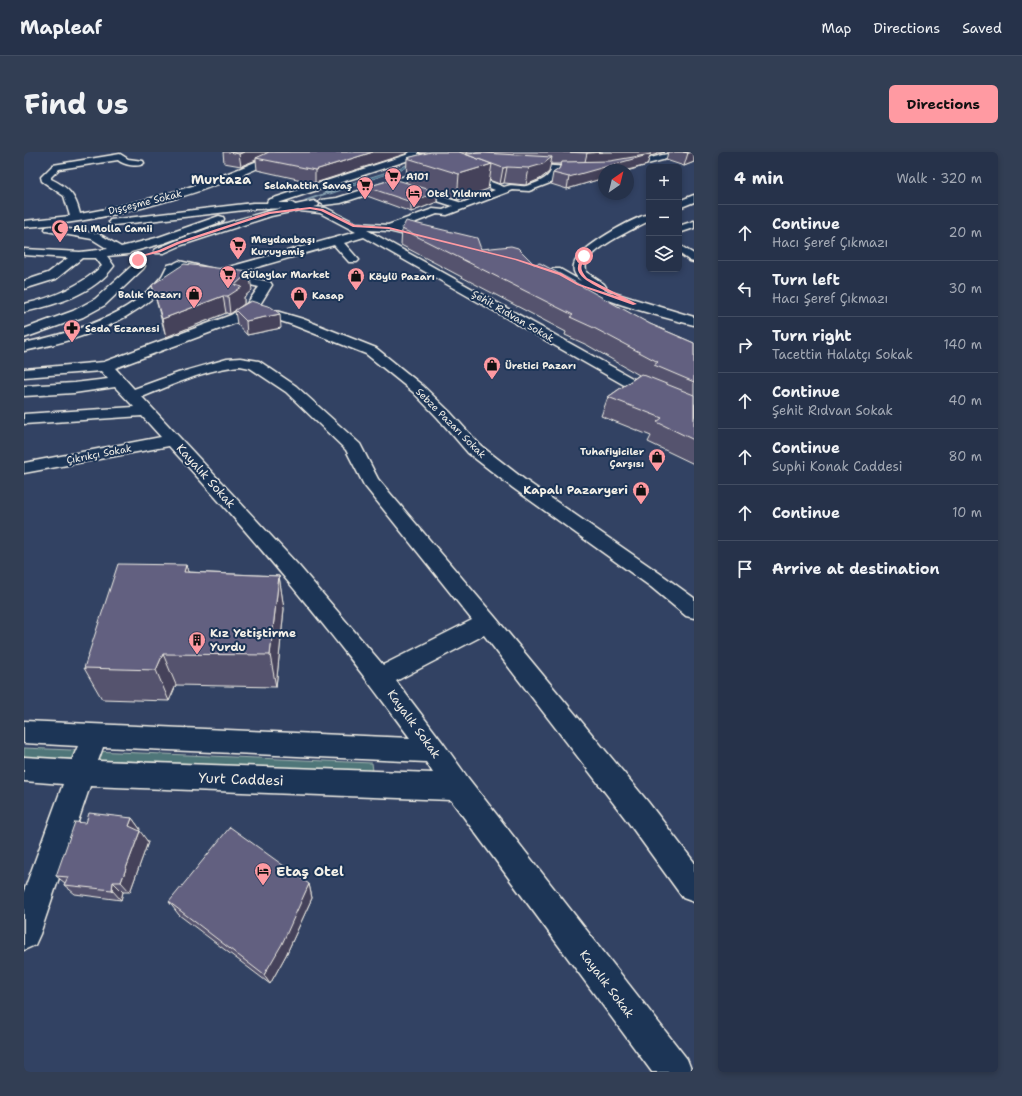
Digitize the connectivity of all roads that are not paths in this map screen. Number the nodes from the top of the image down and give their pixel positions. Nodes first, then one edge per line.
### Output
1 (284, 152) edge
2 (682, 152) edge
3 (413, 154) edge
4 (120, 155) edge
5 (140, 163) dead end
6 (464, 165) edge
7 (511, 165) edge
8 (444, 168) junction
9 (556, 169) junction
10 (391, 183) junction
11 (504, 190) junction
12 (351, 196) junction
13 (694, 198) edge
14 (290, 204) junction
15 (682, 204) edge
16 (324, 205) junction
17 (256, 206) junction
18 (462, 206) junction
19 (76, 218) junction
20 (646, 219) edge
21 (46, 223) junction
22 (694, 224) edge
23 (24, 225) edge
24 (389, 228) junction
25 (682, 229) edge
26 (360, 230) junction
27 (196, 238) junction
28 (441, 241) edge
29 (337, 242) junction
30 (118, 250) junction
31 (682, 250) edge
32 (160, 251) junction
33 (24, 252) edge
34 (188, 252) dead end
35 (99, 254) junction
36 (78, 256) junction
37 (694, 259) edge
38 (353, 260) dead end
39 (143, 262) junction
40 (170, 267) junction
41 (543, 268) edge
42 (219, 274) junction
43 (29, 284) edge
44 (46, 303) junction
45 (635, 304) junction
46 (24, 308) edge
47 (251, 308) junction
48 (694, 321) edge
49 (24, 334) edge
50 (108, 366) junction
51 (24, 373) edge
52 (125, 388) junction
53 (27, 391) edge
54 (147, 411) junction
55 (694, 411) edge
56 (24, 419) edge
57 (173, 440) junction
58 (24, 469) edge
59 (694, 610) edge
60 (487, 623) junction
61 (380, 678) junction
62 (24, 732) edge
63 (94, 736) junction
64 (434, 751) junction
65 (24, 769) edge
66 (82, 773) junction
67 (458, 787) junction
68 (694, 887) edge
69 (24, 934) edge
70 (674, 1072) edge

1 - 19 street, Dışçeşme Sokak
2 - 9 street
3 - 8 street
3 - 14 street
4 - 5 street
4 - 19 street
6 - 8 street
7 - 9 street
8 - 10 street
8 - 11 street
9 - 11 street
10 - 12 street
10 - 18 street
11 - 18 street
12 - 16 street
12 - 16 street
13 - 15 street
14 - 16 street
14 - 17 street
14 - 27 street
16 - 26 street, Şehit Rıdvan Sokak
17 - 21 street
17 - 39 street
18 - 24 street
19 - 21 street, Dışçeşme Sokak
20 - 45 street
21 - 23 street, Dışçeşme Sokak
22 - 25 street
23 - 30 street
24 - 26 street
24 - 28 street
26 - 29 street
26 - 55 street, Şehit Rıdvan Sokak
27 - 32 street
27 - 34 street
29 - 38 street
29 - 42 street
30 - 35 street
30 - 39 street
31 - 37 street
32 - 39 street
32 - 40 street
33 - 36 street
35 - 36 street
35 - 44 street
36 - 43 street
39 - 49 street
40 - 42 street
40 - 49 street
41 - 45 street
42 - 47 street
43 - 44 street
44 - 46 street
44 - 49 street
45 - 48 street
47 - 50 street
47 - 59 street, Sebze Pazarı Sokak
50 - 51 street
50 - 52 street, Kayalık Sokak
52 - 53 street
52 - 54 street, Kayalık Sokak
52 - 60 street
53 - 56 street
54 - 56 street
54 - 57 street, Kayalık Sokak
57 - 58 street, Çıkrıkçı Sokak
57 - 61 street, Kayalık Sokak
60 - 61 street
60 - 68 street
61 - 64 street, Kayalık Sokak
62 - 63 street
63 - 64 street
63 - 66 street
64 - 67 street, Kayalık Sokak
65 - 66 street, Yurt Caddesi
66 - 67 street, Yurt Caddesi
66 - 69 street
67 - 70 street, Kayalık Sokak

